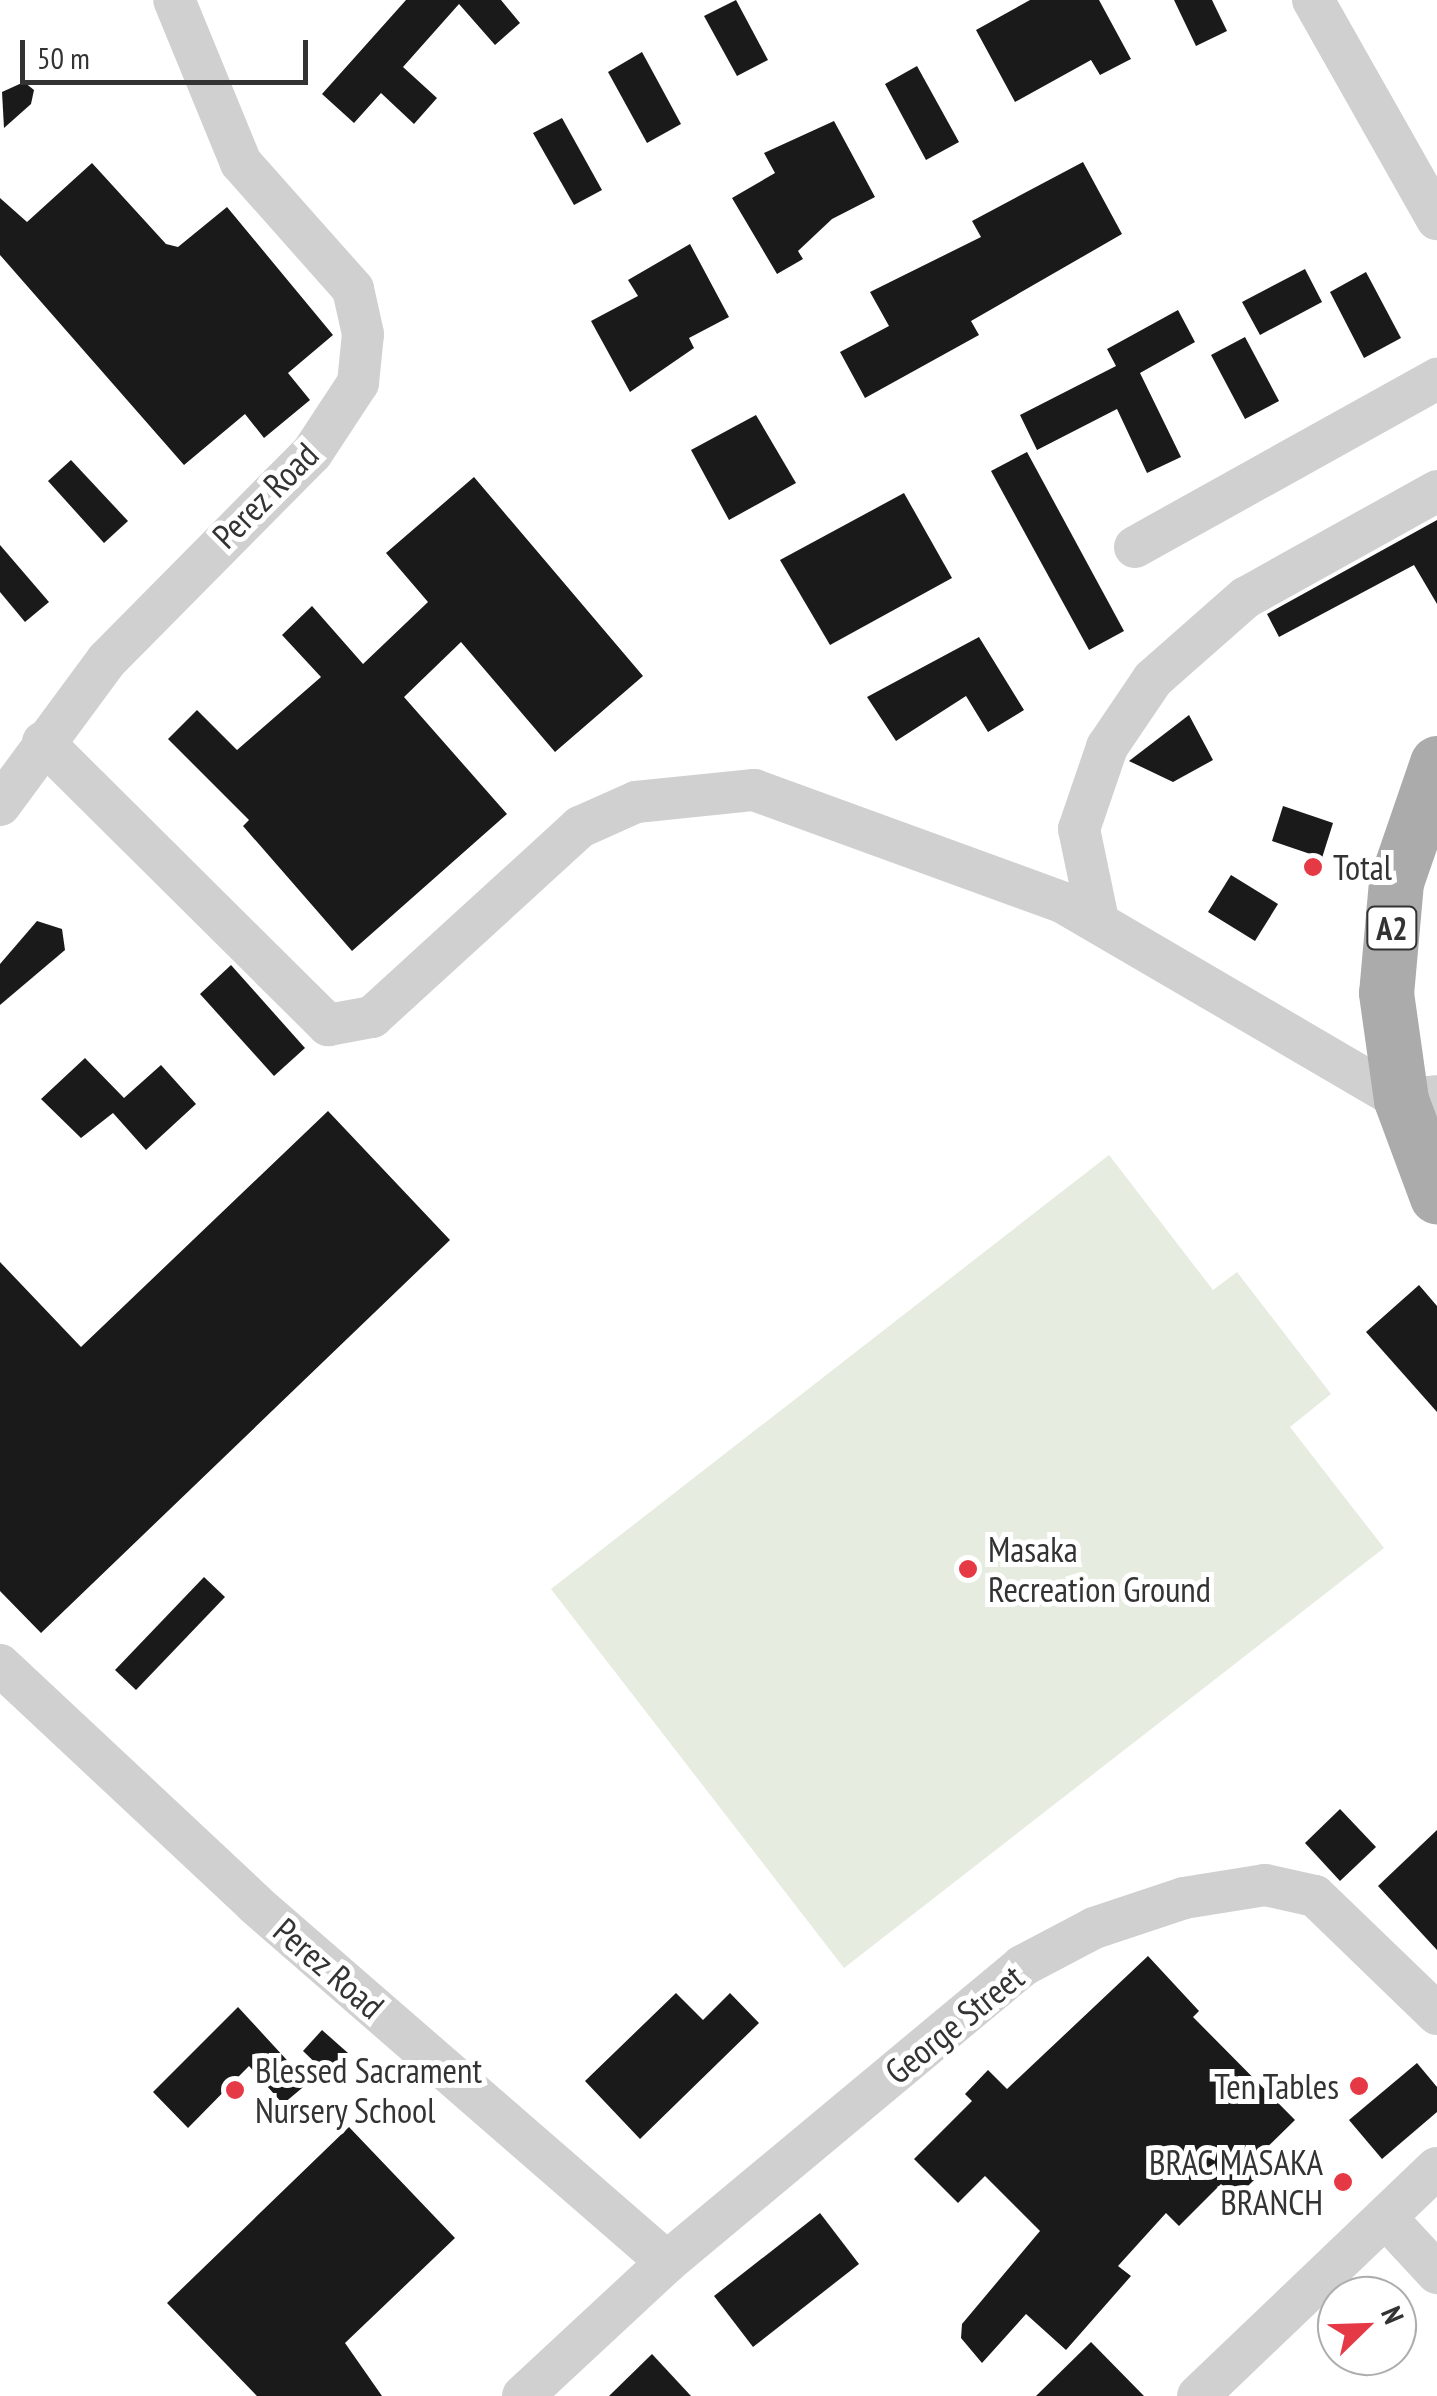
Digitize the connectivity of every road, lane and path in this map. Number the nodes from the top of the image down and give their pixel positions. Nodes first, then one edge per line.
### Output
1 (174, 0) edge
2 (1313, 0) edge
3 (1437, 219) edge
4 (1437, 379) edge
5 (1437, 490) edge
6 (1135, 548) dead end
7 (43, 742) junction
8 (1437, 763) edge
9 (0, 805) edge
10 (1098, 920) junction
11 (1419, 1098) edge
12 (1437, 1197) edge
13 (0, 1665) edge
14 (1437, 2014) edge
15 (1437, 2168) edge
16 (1387, 2219) junction
17 (667, 2262) junction
18 (1437, 2272) edge
19 (522, 2396) edge
20 (1198, 2396) edge

1 - 7 street, Perez Road
2 - 3 street
4 - 6 street
5 - 10 street
7 - 9 street, Perez Road
7 - 10 street
8 - 11 main road, A2
10 - 11 street
11 - 12 main road, A2
13 - 17 street, Perez Road
14 - 17 street, George Street
15 - 16 street
16 - 18 street
16 - 20 street
17 - 19 street, George Street

